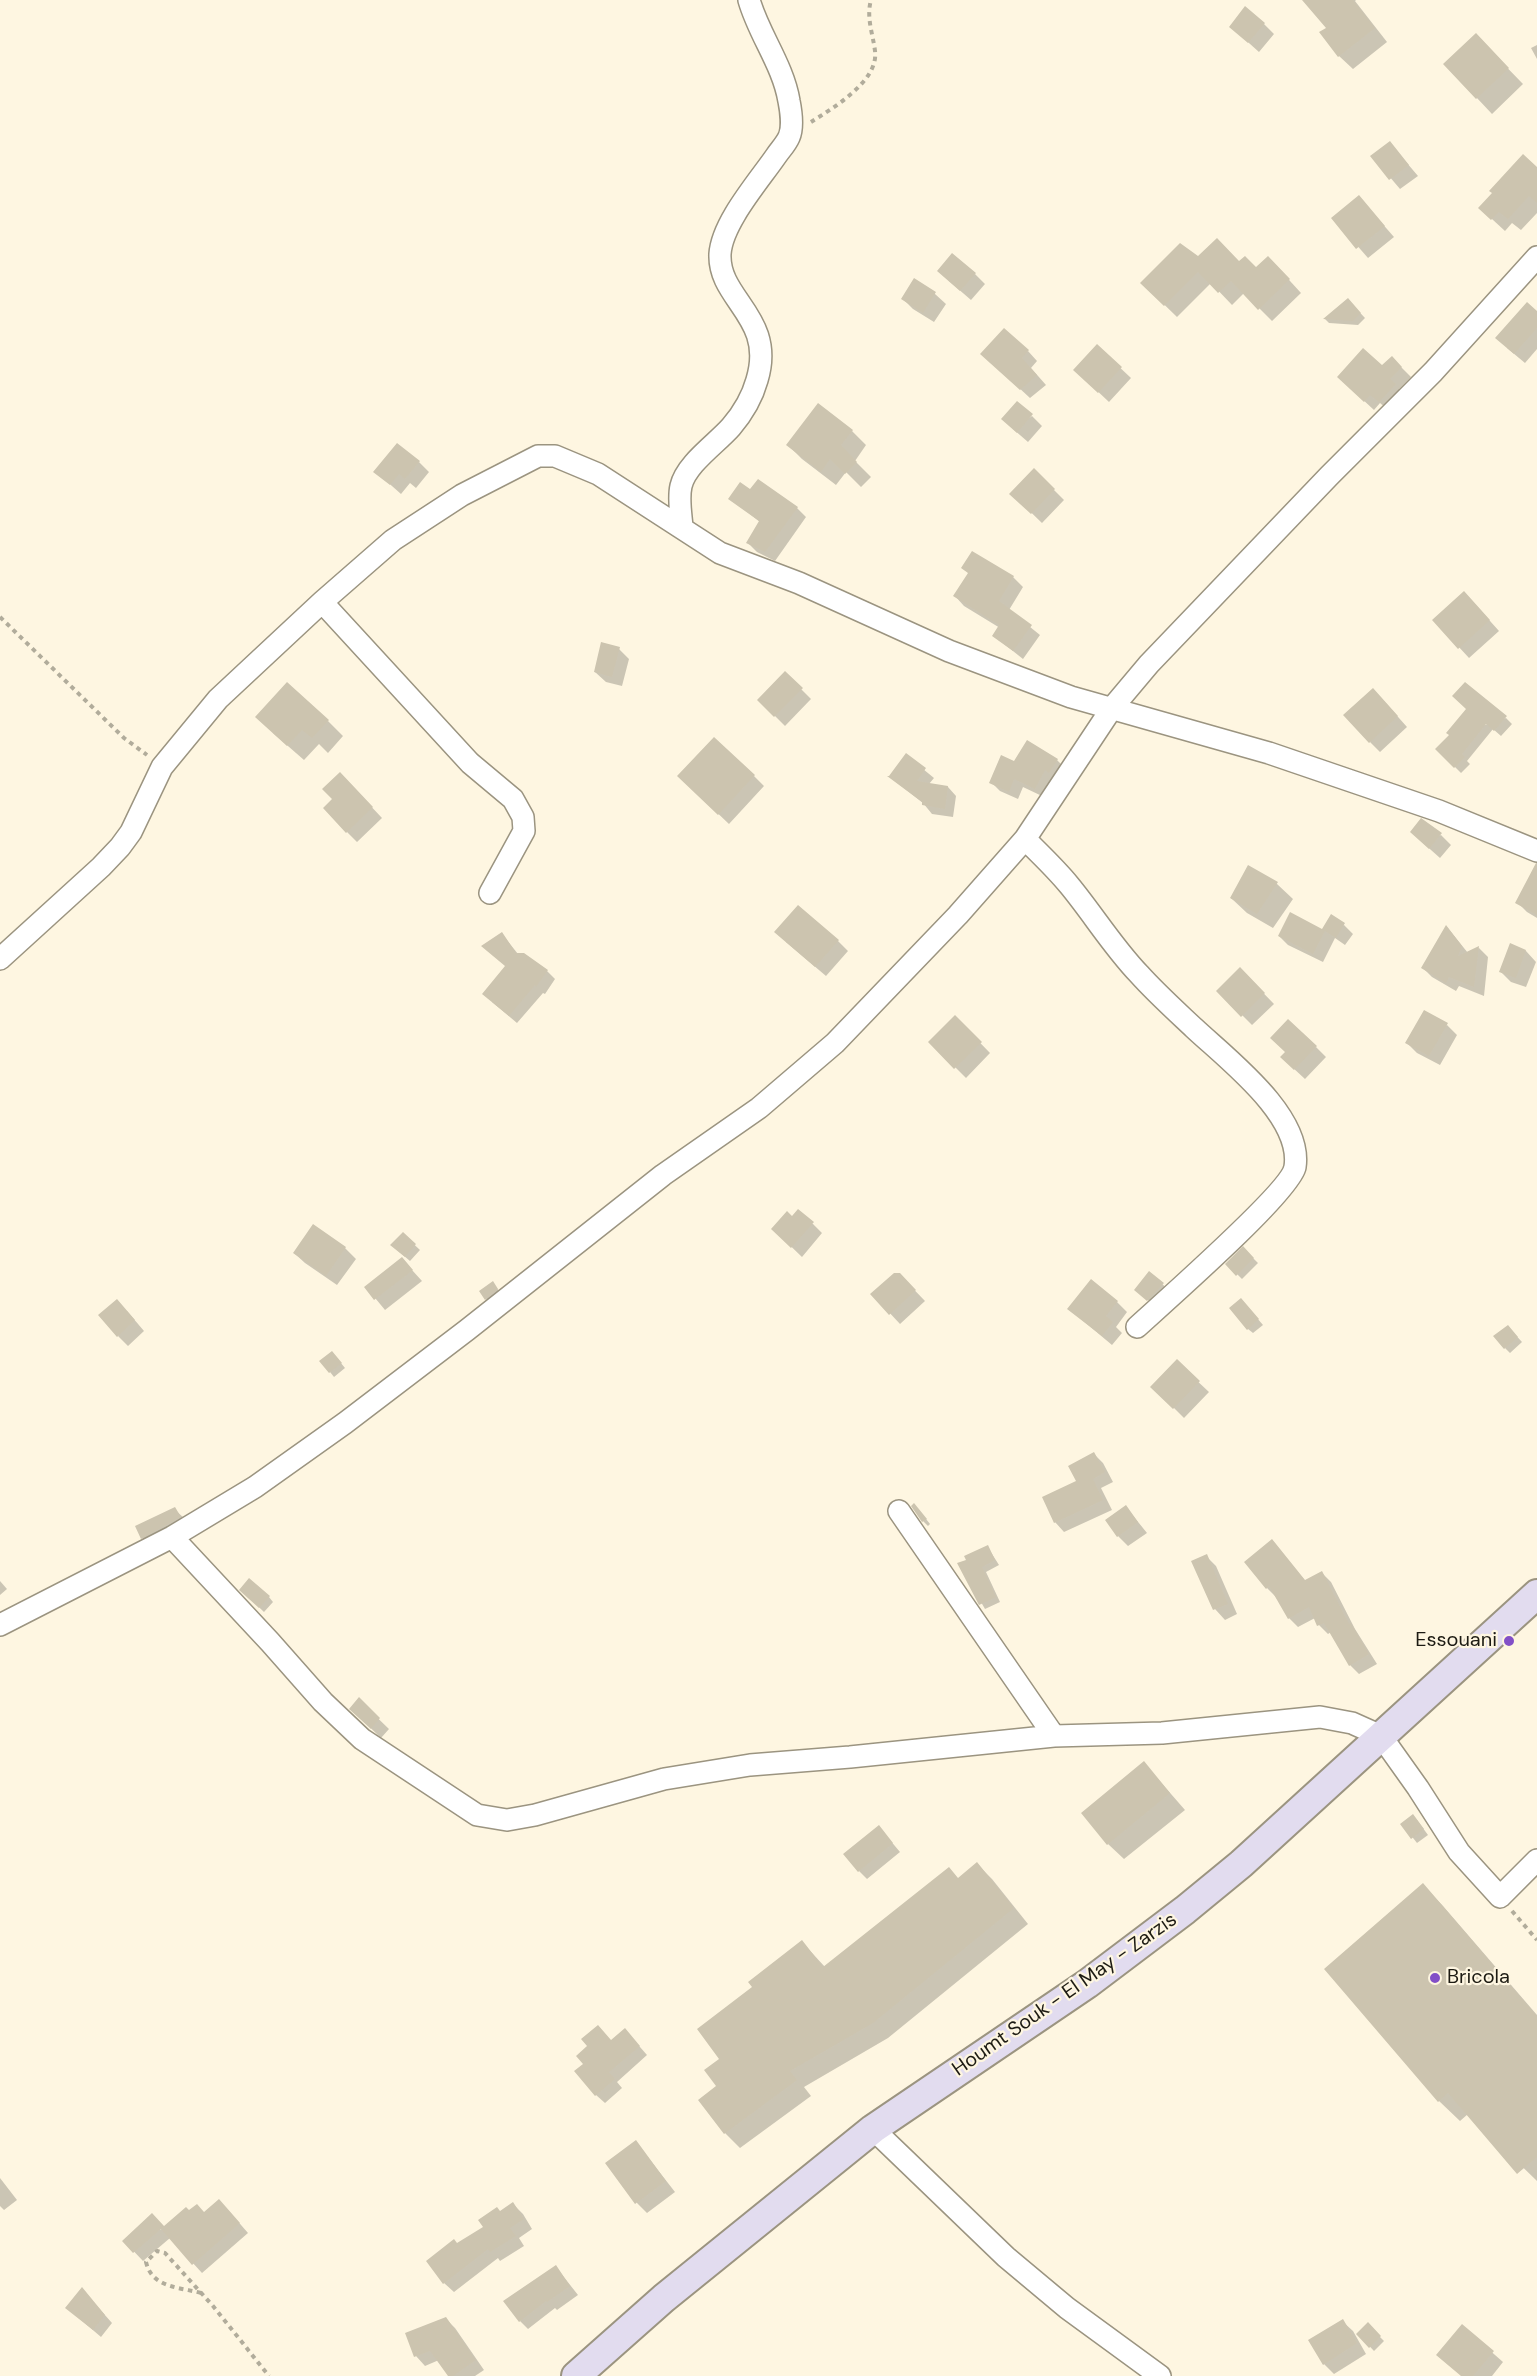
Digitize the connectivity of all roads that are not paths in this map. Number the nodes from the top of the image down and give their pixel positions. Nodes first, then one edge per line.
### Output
1 (749, 0) edge
2 (1537, 258) edge
3 (682, 527) junction
4 (322, 602) junction
5 (1112, 708) junction
6 (1025, 839) junction
7 (1537, 851) edge
8 (490, 893) dead end
9 (0, 959) edge
10 (1137, 1328) dead end
11 (899, 1511) dead end
12 (172, 1537) junction
13 (1537, 1594) edge
14 (0, 1625) edge
15 (1054, 1736) junction
16 (1381, 1736) junction
17 (1537, 1860) edge
18 (873, 2129) junction
19 (576, 2376) edge
20 (1160, 2376) edge

1 - 3 street
2 - 5 street
3 - 4 street
3 - 5 street
4 - 8 street
4 - 9 street
5 - 6 street
5 - 7 street
6 - 10 street
6 - 12 street
11 - 15 street
12 - 14 street
12 - 15 street
13 - 16 main road, Houmt Souk - El May - Zarzis
15 - 16 street
16 - 17 street
16 - 18 main road, Houmt Souk - El May - Zarzis
18 - 19 main road, Houmt Souk - El May - Zarzis
18 - 20 street

